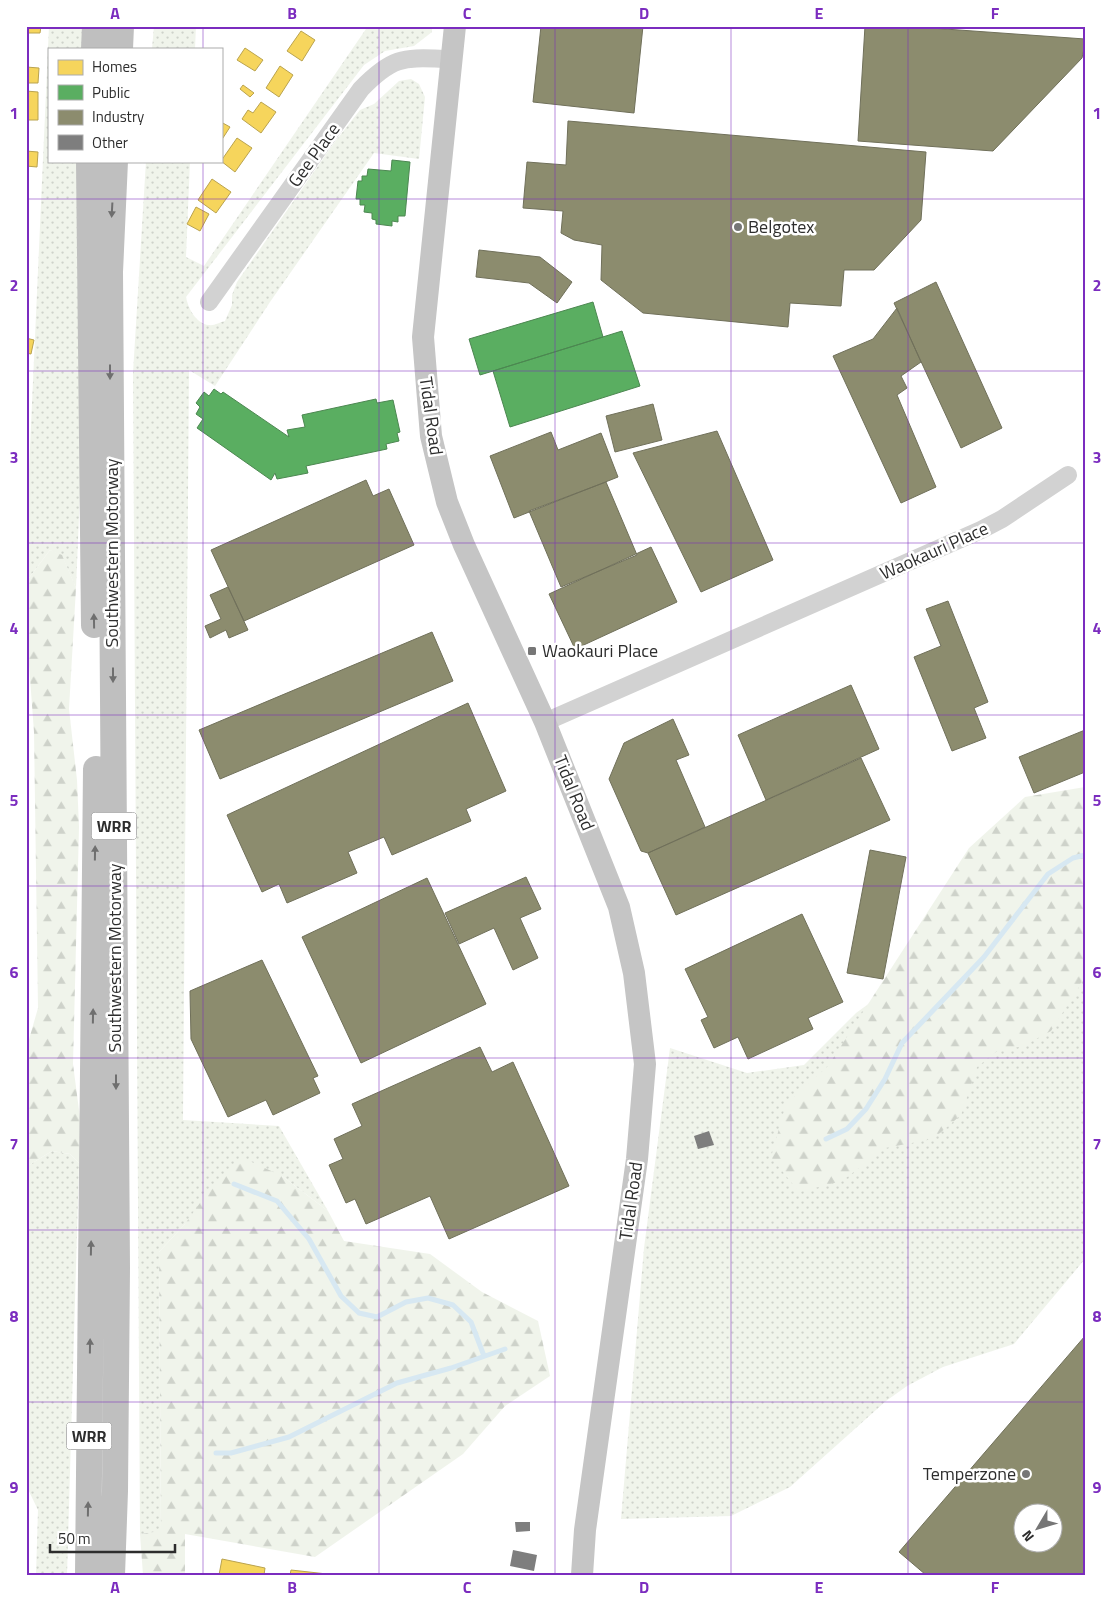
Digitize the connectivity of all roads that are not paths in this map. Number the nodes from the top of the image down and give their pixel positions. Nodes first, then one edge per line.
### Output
1 (95, 26) edge
2 (121, 26) edge
3 (455, 26) edge
4 (94, 48) edge
5 (120, 48) edge
6 (452, 59) junction
7 (89, 162) edge
8 (115, 162) edge
9 (209, 302) dead end
10 (1068, 475) dead end
11 (545, 722) junction
12 (115, 1491) junction
13 (88, 1575) edge
14 (112, 1575) edge
15 (123, 1575) edge
16 (582, 1575) edge

1 - 4 highway
2 - 5 highway
3 - 6 main road, Tidal Road
6 - 9 street, Gee Place
6 - 11 main road, Tidal Road
13 -> 7 highway, Southwestern Motorway / WRR
8 -> 12 highway, Southwestern Motorway / WRR
10 - 11 street, Waokauri Place
11 - 16 main road, Tidal Road
12 - 14 highway, Southwestern Motorway / WRR
12 - 15 highway

